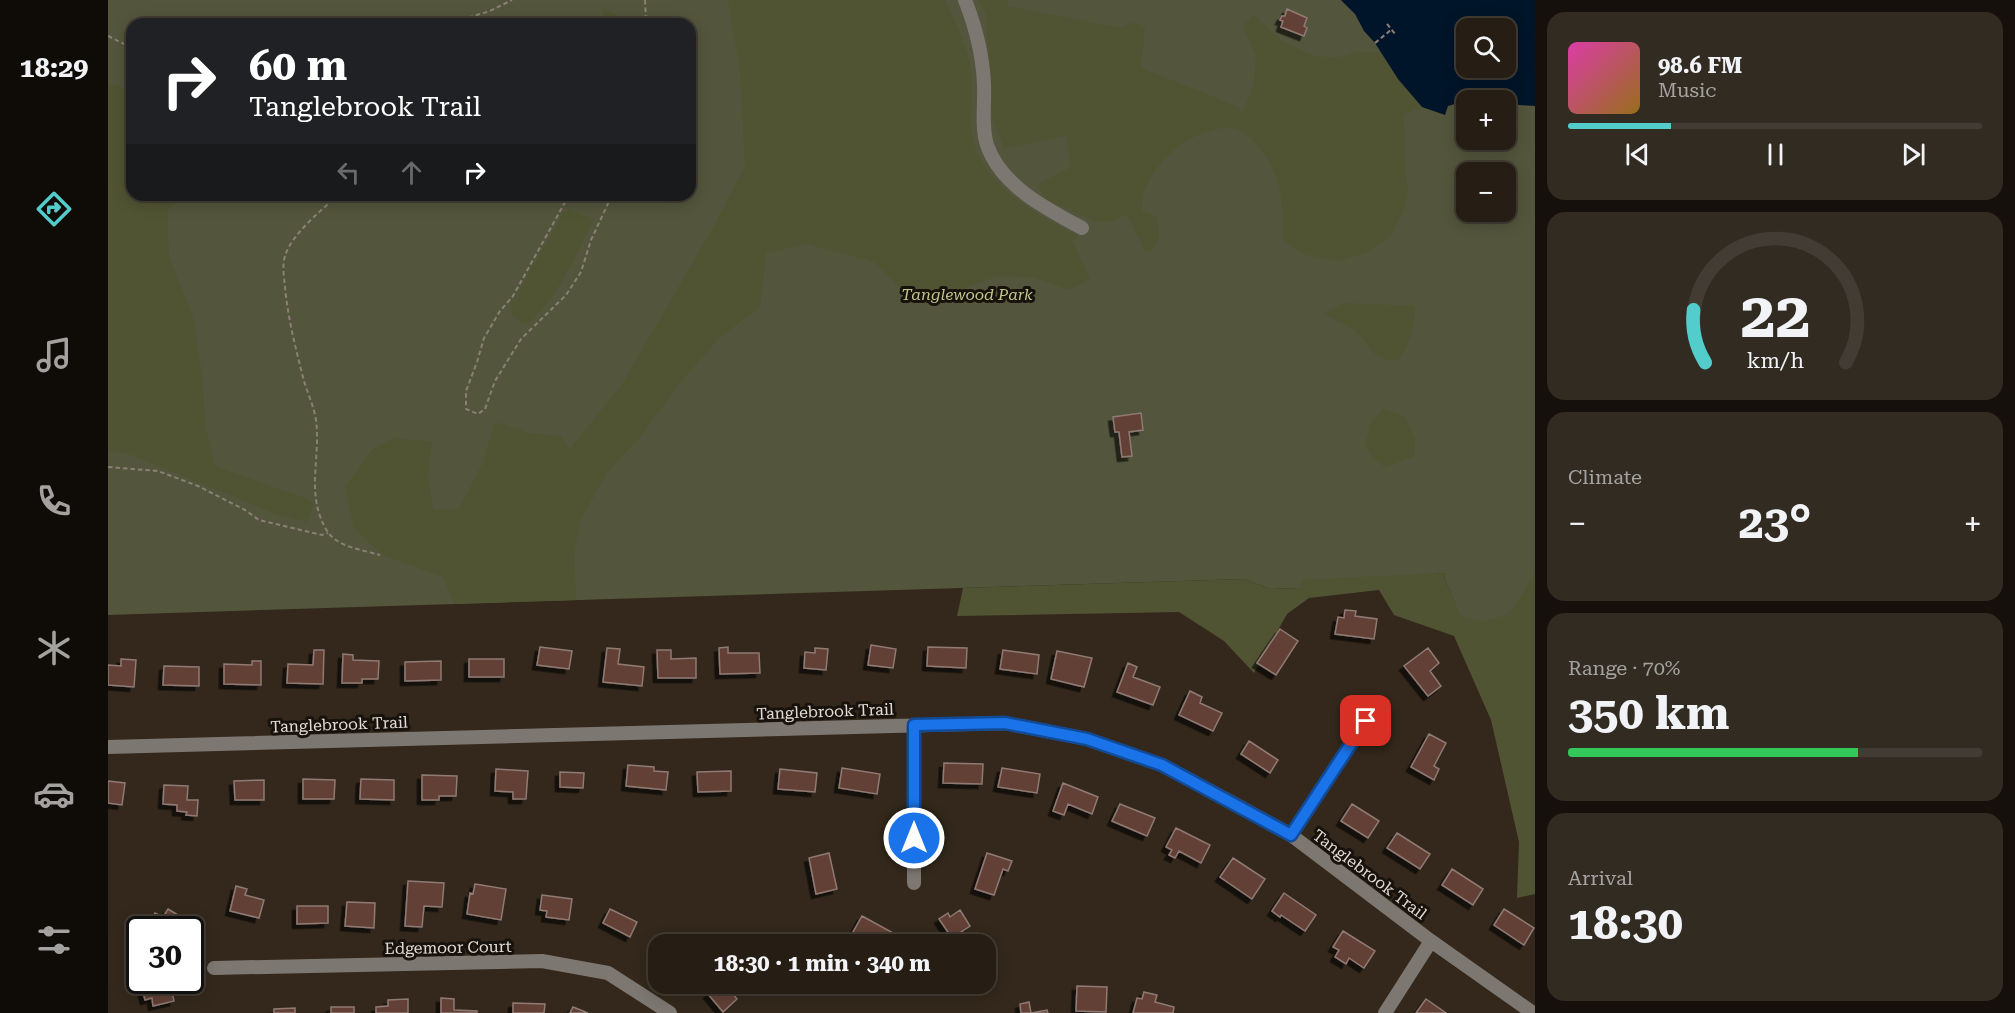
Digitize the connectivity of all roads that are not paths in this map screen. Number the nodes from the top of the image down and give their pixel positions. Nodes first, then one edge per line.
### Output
1 (965, 0) edge
2 (1082, 228) dead end
3 (1366, 721) dead end
4 (914, 725) junction
5 (108, 747) edge
6 (1291, 835) junction
7 (914, 883) dead end
8 (1431, 941) junction
9 (214, 968) dead end
10 (670, 1013) edge
11 (1385, 1013) edge
12 (1533, 1013) edge

1 - 2 street
3 - 6 street
4 - 5 street, Tanglebrook Trail
4 - 6 street, Tanglebrook Trail
4 - 7 street
6 - 8 street, Tanglebrook Trail
8 - 11 street
8 - 12 street, Tanglebrook Trail
9 - 10 street, Edgemoor Court

